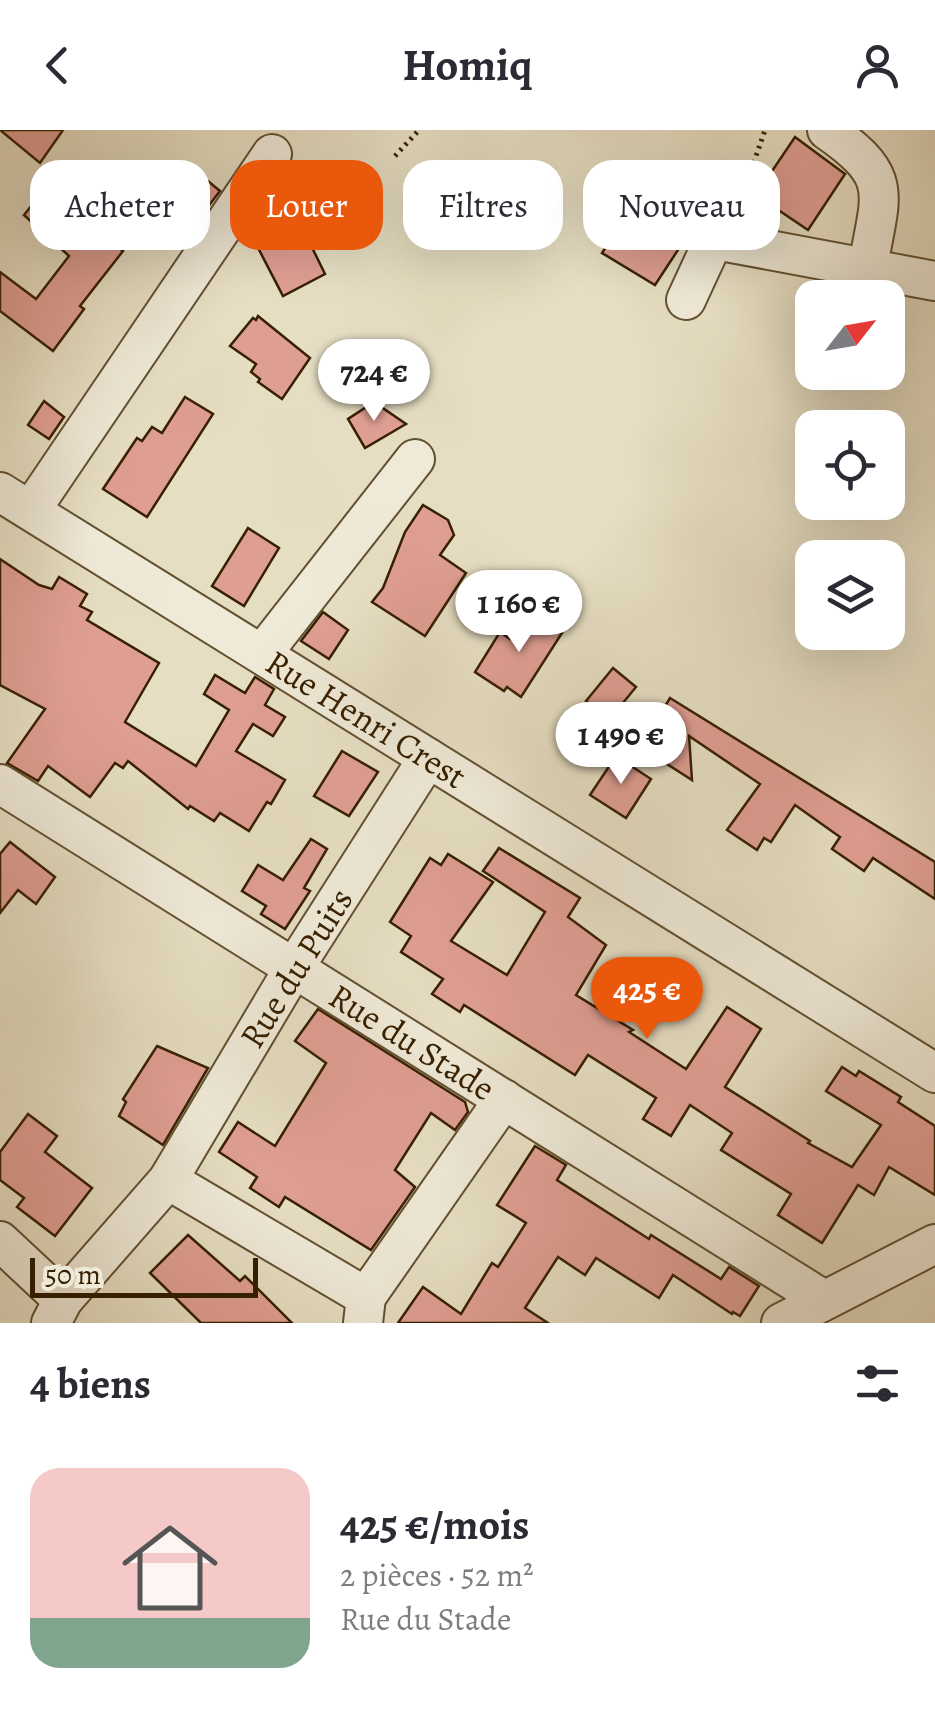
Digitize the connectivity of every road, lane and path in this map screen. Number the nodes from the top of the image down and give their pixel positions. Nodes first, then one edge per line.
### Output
1 (419, 130) edge
2 (765, 130) edge
3 (826, 130) edge
4 (272, 154) dead end
5 (396, 156) dead end
6 (755, 160) edge
7 (868, 266) junction
8 (935, 280) edge
9 (686, 300) dead end
10 (416, 459) dead end
11 (16, 501) edge
12 (262, 654) junction
13 (428, 758) junction
14 (0, 784) edge
15 (294, 968) junction
16 (935, 1074) edge
17 (504, 1100) junction
18 (168, 1180) junction
19 (0, 1240) edge
20 (935, 1244) edge
21 (364, 1310) edge
22 (57, 1312) edge
23 (804, 1315) edge

1 - 5 path
2 - 6 path
3 - 7 street
4 - 11 street
7 - 8 street
7 - 9 street
10 - 12 street
11 - 12 street, Rue Henri Crest
12 - 13 street, Rue Henri Crest
13 - 15 street, Rue du Puits
13 - 16 street, Rue Henri Crest
14 - 15 street, Rue du Stade
15 - 17 street, Rue du Stade
15 - 18 street, Rue du Puits
17 - 21 street
17 - 23 street, Rue du Stade
18 - 21 street
18 - 22 street, Rue du Puits
19 - 22 street
20 - 23 street

